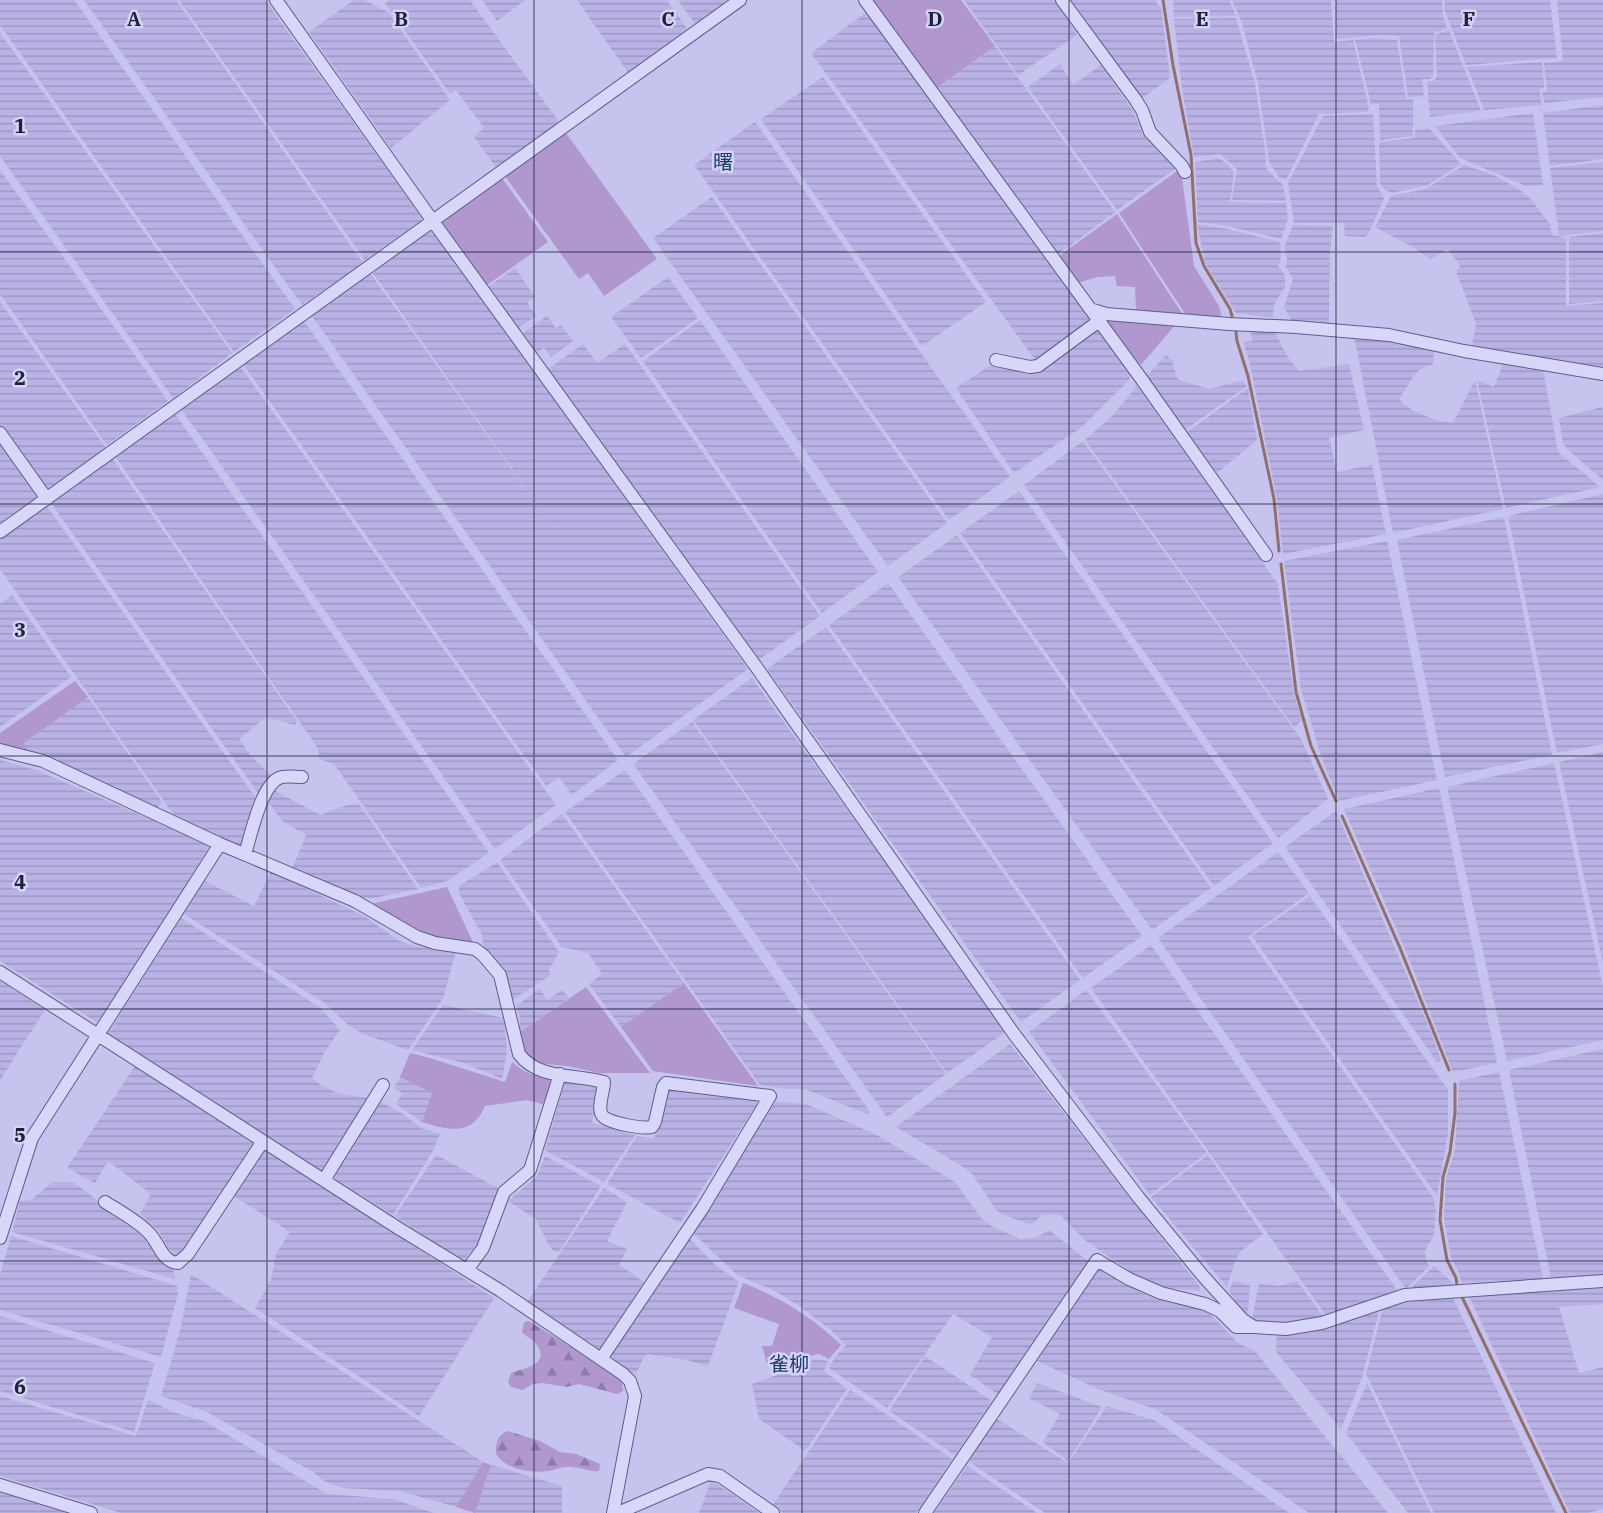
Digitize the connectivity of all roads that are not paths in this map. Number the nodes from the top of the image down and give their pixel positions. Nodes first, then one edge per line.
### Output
1 (276, 0) edge
2 (740, 0) edge
3 (865, 0) edge
4 (1062, 0) edge
5 (1185, 172) dead end
6 (432, 220) junction
7 (1090, 309) junction
8 (1099, 321) junction
9 (996, 360) dead end
10 (1603, 374) edge
11 (0, 433) edge
12 (47, 499) junction
13 (0, 532) edge
14 (1266, 555) dead end
15 (0, 750) edge
16 (302, 777) dead end
17 (220, 844) junction
18 (245, 854) junction
19 (0, 972) edge
20 (98, 1035) junction
21 (560, 1074) junction
22 (382, 1085) dead end
23 (263, 1141) junction
24 (324, 1180) junction
25 (105, 1202) dead end
26 (0, 1238) edge
27 (467, 1270) junction
28 (1603, 1281) edge
29 (1254, 1327) junction
30 (601, 1359) junction
31 (0, 1485) edge
32 (91, 1513) edge
33 (615, 1513) edge
34 (773, 1513) edge
35 (925, 1513) edge

1 - 6 street
2 - 6 street
3 - 7 street
4 - 5 street
6 - 12 street
6 - 29 street
7 - 8 street
7 - 10 street
8 - 9 street
8 - 14 street
11 - 12 street
12 - 13 street
15 - 17 street
16 - 18 street
17 - 18 street
17 - 20 street
18 - 21 street
19 - 20 street
20 - 23 street
20 - 26 street
21 - 27 street
21 - 30 street
22 - 24 street
23 - 24 street
23 - 25 street
24 - 27 street
27 - 30 street
28 - 29 street
29 - 35 street
30 - 33 street
31 - 32 street
33 - 34 street

